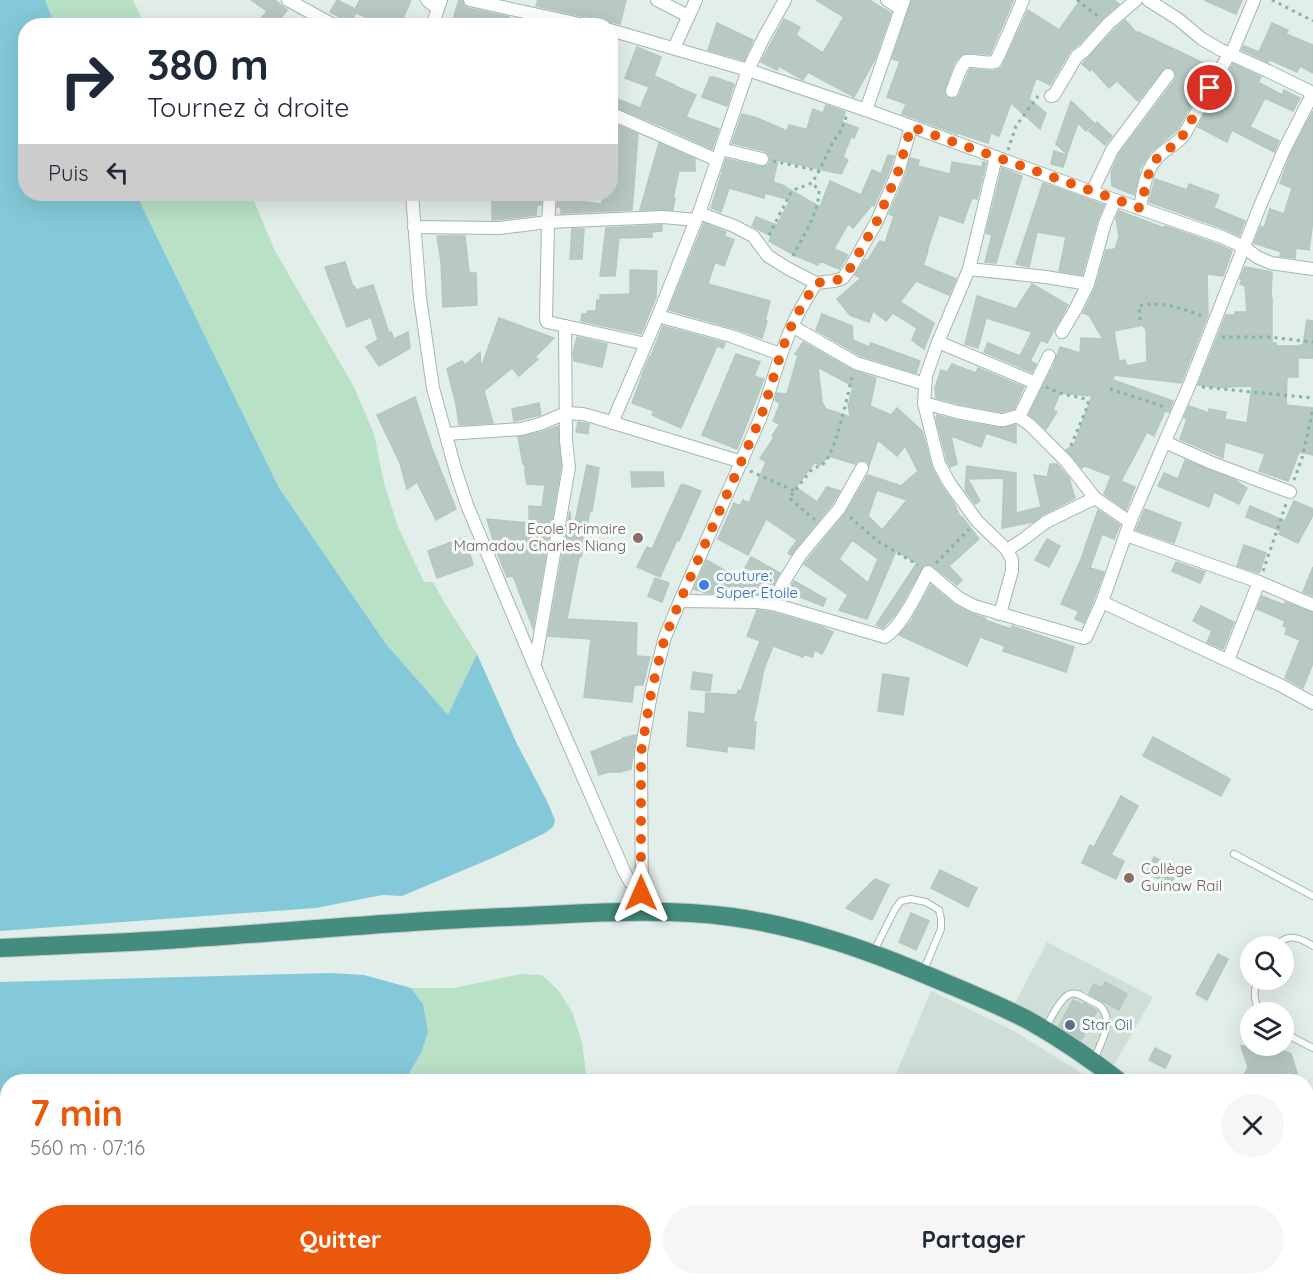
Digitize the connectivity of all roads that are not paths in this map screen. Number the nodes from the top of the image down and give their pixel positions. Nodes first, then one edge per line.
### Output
1 (288, 0) edge
2 (427, 0) edge
3 (470, 0) edge
4 (657, 0) edge
5 (696, 0) edge
6 (785, 0) edge
7 (887, 0) edge
8 (1023, 0) edge
9 (1136, 0) edge
10 (1149, 0) edge
11 (1254, 0) edge
12 (439, 4) edge
13 (902, 5) edge
14 (688, 16) junction
15 (321, 18) edge
16 (552, 18) edge
17 (618, 33) edge
18 (674, 48) junction
19 (1230, 55) junction
20 (748, 70) junction
21 (1168, 75) dead end
22 (952, 91) dead end
23 (1051, 96) road end
24 (866, 110) junction
25 (618, 116) edge
26 (911, 127) junction
27 (719, 154) junction
28 (762, 159) road end
29 (1000, 159) junction
30 (1092, 192) junction
31 (1115, 200) junction
32 (412, 201) edge
33 (550, 201) edge
34 (1140, 208) junction
35 (697, 216) junction
36 (548, 222) junction
37 (414, 227) junction
38 (1244, 247) junction
39 (969, 269) junction
40 (1313, 269) edge
41 (816, 283) junction
42 (1088, 284) junction
43 (658, 316) junction
44 (565, 326) junction
45 (792, 326) junction
46 (1062, 332) dead end
47 (938, 342) junction
48 (646, 344) junction
49 (780, 354) junction
50 (1049, 356) dead end
51 (1036, 383) junction
52 (925, 384) junction
53 (924, 403) junction
54 (566, 413) junction
55 (1019, 417) junction
56 (612, 423) junction
57 (446, 434) junction
58 (1165, 442) junction
59 (741, 464) junction
60 (862, 468) dead end
61 (1290, 492) dead end
62 (1095, 498) junction
63 (1130, 522) junction
64 (1126, 535) junction
65 (1006, 550) junction
66 (1259, 582) junction
67 (680, 601) junction
68 (1102, 602) junction
69 (773, 604) junction
70 (1313, 605) edge
71 (1000, 614) junction
72 (1228, 660) junction
73 (534, 665) junction
74 (1313, 703) edge
75 (1234, 854) dead end
76 (641, 893) junction
77 (1313, 896) edge
78 (642, 912) junction
79 (1294, 937) edge
80 (1313, 946) edge
81 (0, 948) edge
82 (873, 954) junction
83 (923, 973) junction
84 (1044, 1029) junction
85 (1294, 1038) edge
86 (1313, 1048) edge
87 (1092, 1062) junction
88 (1109, 1074) edge

1 - 15 street
2 - 12 street
3 - 16 street
4 - 14 street
5 - 14 street
6 - 20 street
7 - 13 street
8 - 22 street
9 - 23 street
10 - 19 street
11 - 19 street
13 - 24 street
14 - 18 street
17 - 18 street
18 - 20 street
19 - 34 street
19 - 38 street
20 - 24 street
20 - 27 street
21 - 30 street
24 - 26 street
25 - 27 street
26 - 29 street
26 - 41 street
27 - 28 street
27 - 35 street
29 - 30 street
29 - 39 street
30 - 31 street
31 - 34 street
31 - 42 street
32 - 37 street
33 - 36 street
34 - 38 street
35 - 36 street
35 - 41 street
35 - 43 street
36 - 37 street
36 - 44 street
37 - 57 street
38 - 40 street
38 - 58 street
39 - 42 street
39 - 47 street
41 - 45 street
42 - 46 street
43 - 48 street
43 - 49 street
44 - 48 street
44 - 54 street
45 - 49 street
45 - 52 street
47 - 51 street
47 - 52 street
48 - 56 street
49 - 59 street
50 - 51 street
51 - 55 street
52 - 53 street
53 - 55 street
53 - 65 street
54 - 56 street
54 - 57 street
54 - 73 street
55 - 62 street
56 - 59 street
57 - 73 street
58 - 61 street
58 - 63 street
59 - 67 street
60 - 69 street
62 - 63 street
62 - 65 street
63 - 64 street
64 - 66 street
64 - 68 street
65 - 71 street
66 - 70 street
66 - 72 street
67 - 69 street
67 - 76 street
68 - 71 street
68 - 72 street
69 - 71 street
72 - 74 street
73 - 76 street
75 - 77 lane
76 - 78 street
78 - 81 highway
78 - 82 highway
79 - 80 lane
82 - 83 highway
82 - 83 lane
83 - 84 highway
84 - 87 highway
84 - 87 lane
85 - 86 lane
87 - 88 highway

